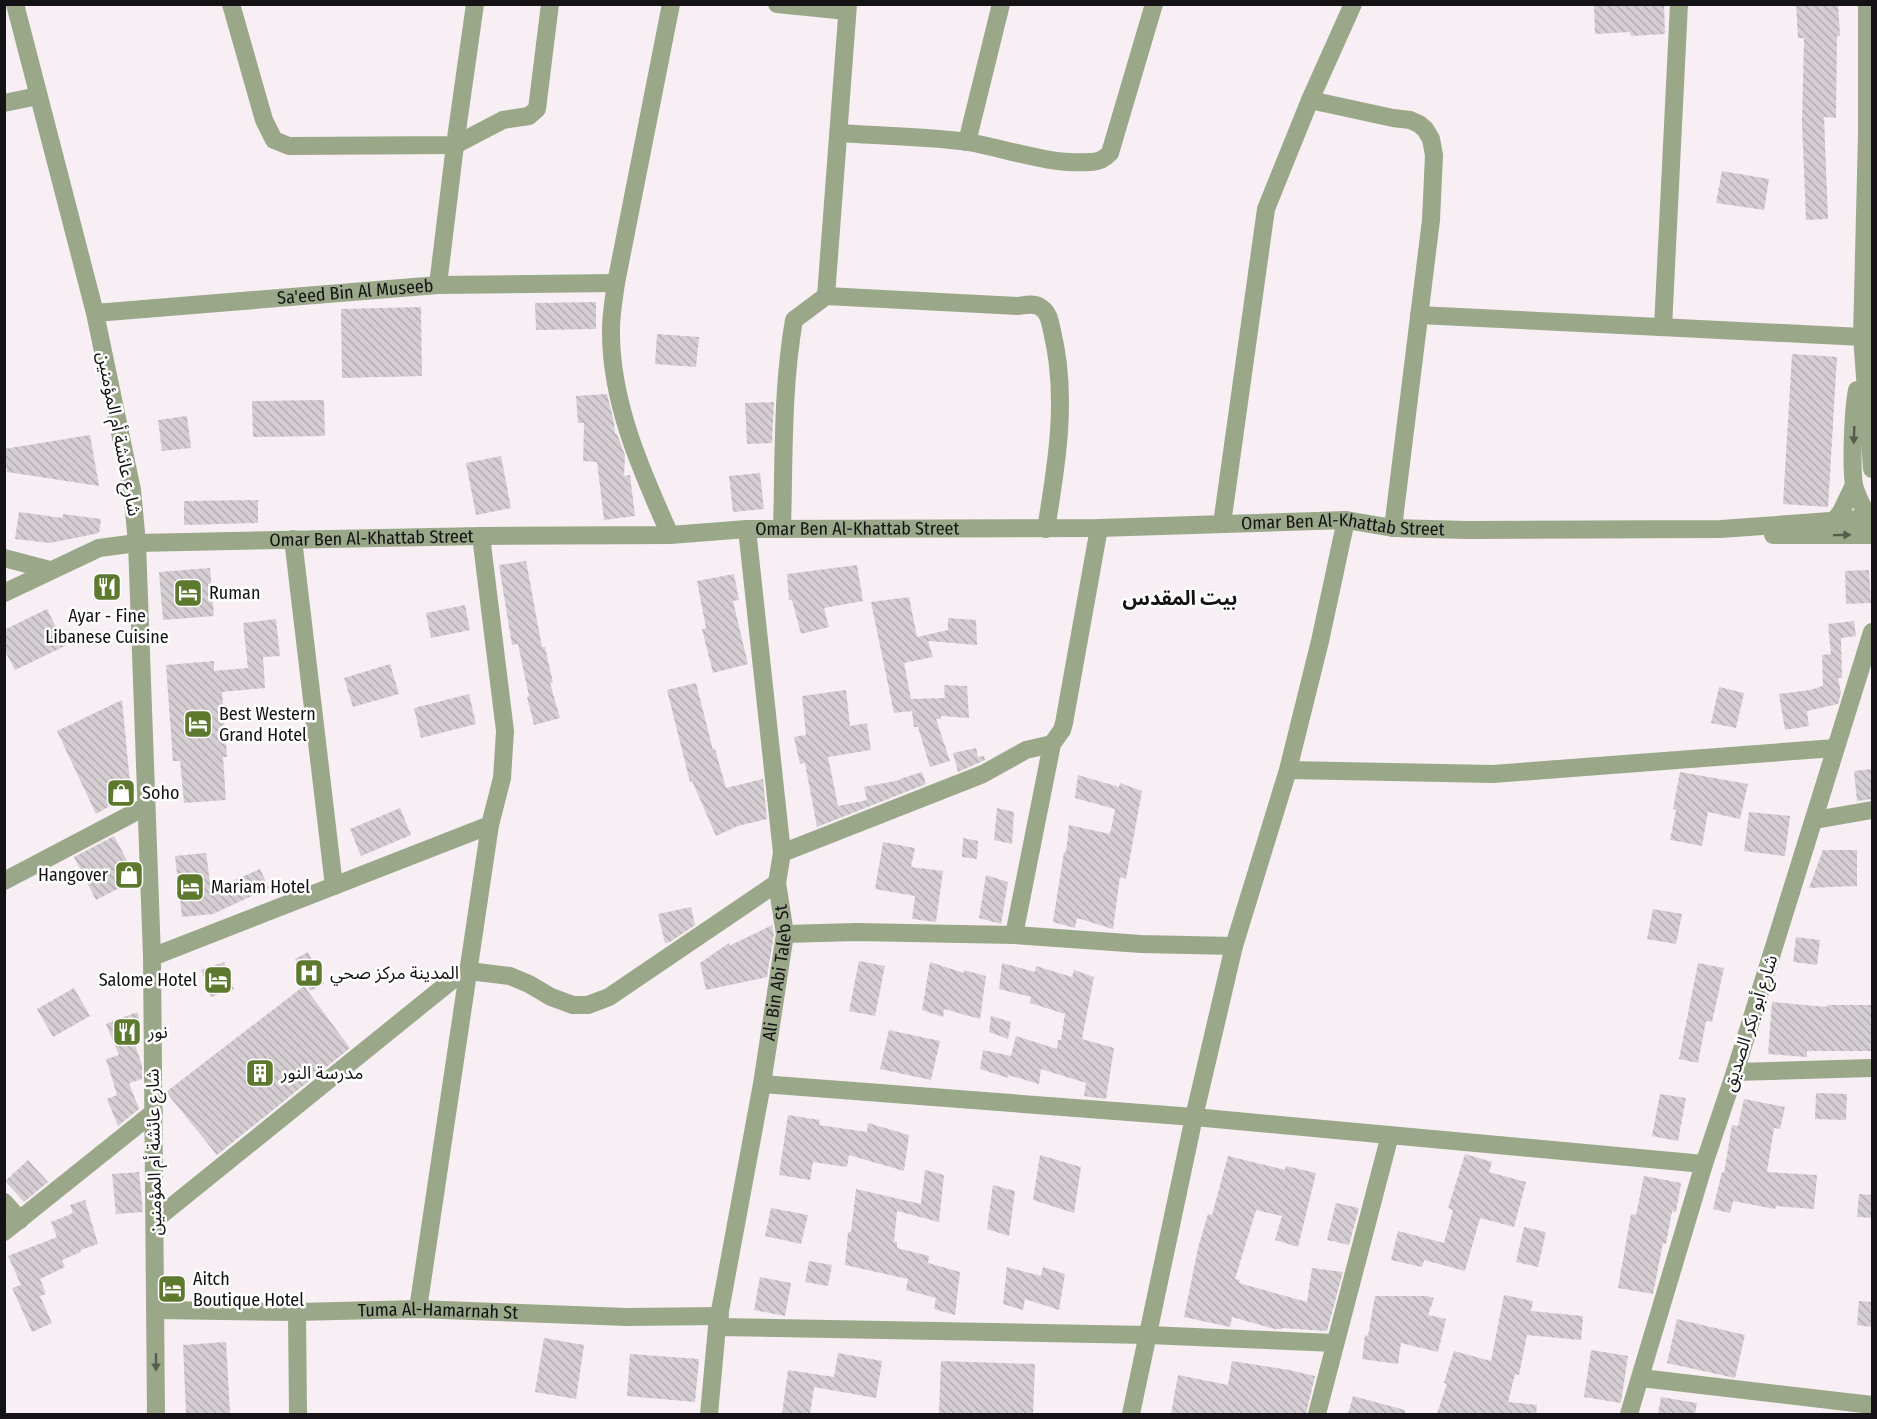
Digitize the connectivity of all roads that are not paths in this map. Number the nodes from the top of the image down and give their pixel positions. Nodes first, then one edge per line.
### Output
1 (15, 4) edge
2 (231, 4) edge
3 (475, 4) edge
4 (550, 4) edge
5 (671, 4) edge
6 (777, 4) edge
7 (1001, 4) edge
8 (1154, 4) edge
9 (1353, 4) edge
10 (1679, 4) edge
11 (1867, 4) edge
12 (847, 8) edge
13 (38, 96) junction
14 (1310, 100) junction
15 (4, 103) edge
16 (839, 133) junction
17 (967, 142) junction
18 (455, 146) junction
19 (616, 283) junction
20 (438, 285) junction
21 (826, 296) junction
22 (95, 313) junction
23 (1419, 315) junction
24 (1663, 327) junction
25 (1862, 338) junction
26 (1864, 378) junction
27 (1872, 469) edge
28 (1854, 485) junction
29 (1346, 520) junction
30 (1834, 521) junction
31 (1222, 524) junction
32 (1872, 524) edge
33 (1100, 528) junction
34 (1393, 528) junction
35 (747, 529) junction
36 (782, 529) junction
37 (1046, 529) junction
38 (1721, 529) junction
39 (670, 535) junction
40 (481, 536) junction
41 (293, 539) junction
42 (137, 543) junction
43 (4, 558) edge
44 (50, 570) junction
45 (4, 593) edge
46 (1872, 632) edge
47 (1052, 744) junction
48 (1835, 748) junction
49 (1288, 770) junction
50 (146, 807) junction
51 (1872, 810) edge
52 (1815, 820) junction
53 (490, 825) junction
54 (782, 853) junction
55 (4, 881) edge
56 (777, 883) junction
57 (334, 886) junction
58 (785, 934) junction
59 (1014, 935) junction
60 (1234, 946) junction
61 (152, 957) junction
62 (469, 970) junction
63 (1872, 1068) edge
64 (1735, 1072) junction
65 (762, 1084) junction
66 (154, 1112) junction
67 (1194, 1117) junction
68 (1390, 1135) junction
69 (1704, 1164) junction
70 (4, 1202) edge
71 (20, 1220) junction
72 (155, 1220) junction
73 (4, 1232) edge
74 (418, 1309) junction
75 (156, 1310) junction
76 (297, 1311) junction
77 (718, 1322) junction
78 (1148, 1335) junction
79 (1335, 1343) junction
80 (1641, 1378) junction
81 (1872, 1405) edge
82 (298, 1413) edge
83 (156, 1414) edge
84 (709, 1414) edge
85 (1131, 1414) edge
86 (1317, 1414) edge
87 (1629, 1414) edge

1 - 13 street, شارع عائشة أم المؤمنين
2 - 18 street
3 - 18 street
4 - 18 street
5 - 19 street
6 - 12 street
7 - 17 street
8 - 17 street
9 - 14 street
10 - 24 street
11 - 25 street
12 - 16 street
13 - 15 street
13 - 22 street, شارع عائشة أم المؤمنين
14 - 23 street
14 - 31 street
16 - 17 street
16 - 21 street
18 - 20 street
19 - 20 street, Sa'eed Bin Al Museeb
19 - 39 street
20 - 22 street, Sa'eed Bin Al Museeb
21 - 36 street
21 - 37 street
22 - 42 street, شارع عائشة أم المؤمنين
23 - 24 street
23 - 34 street
24 - 25 street
25 - 26 street
26 - 27 street
26 -> 28 street
28 - 30 street
28 - 32 street
29 - 31 street, Omar Ben Al-Khattab Street
29 - 34 street, Omar Ben Al-Khattab Street
29 - 49 street
30 - 32 street
30 - 38 street
31 - 33 street, Omar Ben Al-Khattab Street
38 -> 32 street
33 - 37 street, Omar Ben Al-Khattab Street
33 - 47 street
34 - 38 street, Omar Ben Al-Khattab Street
35 - 36 street, Omar Ben Al-Khattab Street
35 - 39 street, Omar Ben Al-Khattab Street
35 - 54 street, Ali Bin Abi Taleb St
36 - 37 street, Omar Ben Al-Khattab Street
39 - 40 street, Omar Ben Al-Khattab Street
40 - 41 street, Omar Ben Al-Khattab Street
40 - 53 street
41 - 42 street, Omar Ben Al-Khattab Street
41 - 57 street
42 - 44 street, Omar Ben Al-Khattab Street
42 - 50 street, شارع عائشة أم المؤمنين
43 - 44 street
44 - 45 street, Omar Ben Al-Khattab Street
46 - 48 street, شارع أبو بكر الصديق
47 - 54 street
47 - 59 street
48 - 49 street
48 - 52 street, شارع أبو بكر الصديق
49 - 60 street
50 - 55 street
50 - 61 street, شارع عائشة أم المؤمنين
51 - 52 street
52 - 64 street, شارع أبو بكر الصديق
53 - 57 street
53 - 62 street
54 - 56 street, Ali Bin Abi Taleb St
56 - 58 street, Ali Bin Abi Taleb St
56 - 62 street
57 - 61 street
58 - 59 street
58 - 65 street, Ali Bin Abi Taleb St
59 - 60 street
60 - 67 street
61 - 66 street, شارع عائشة أم المؤمنين
62 - 72 street
62 - 74 street
63 - 64 street
64 - 69 street, شارع أبو بكر الصديق
65 - 67 street
65 - 77 street, Ali Bin Abi Taleb St
66 - 71 street
66 - 72 street, شارع عائشة أم المؤمنين
67 - 68 street
67 - 78 street
68 - 69 street
68 - 79 street
69 - 80 street, شارع أبو بكر الصديق
70 - 71 street
71 - 73 street
72 - 75 street, شارع عائشة أم المؤمنين
74 - 76 street, Tuma Al-Hamarnah St
74 - 77 street, Tuma Al-Hamarnah St
75 - 76 street, Tuma Al-Hamarnah St
75 -> 83 street, شارع عائشة أم المؤمنين
76 - 82 street
77 - 78 street, Tuma Al-Hamarnah St
77 - 84 street, Ali Bin Abi Taleb St
78 - 79 street, Tuma Al-Hamarnah St
78 - 85 street
79 - 86 street
80 - 81 street
80 - 87 street, شارع أبو بكر الصديق

